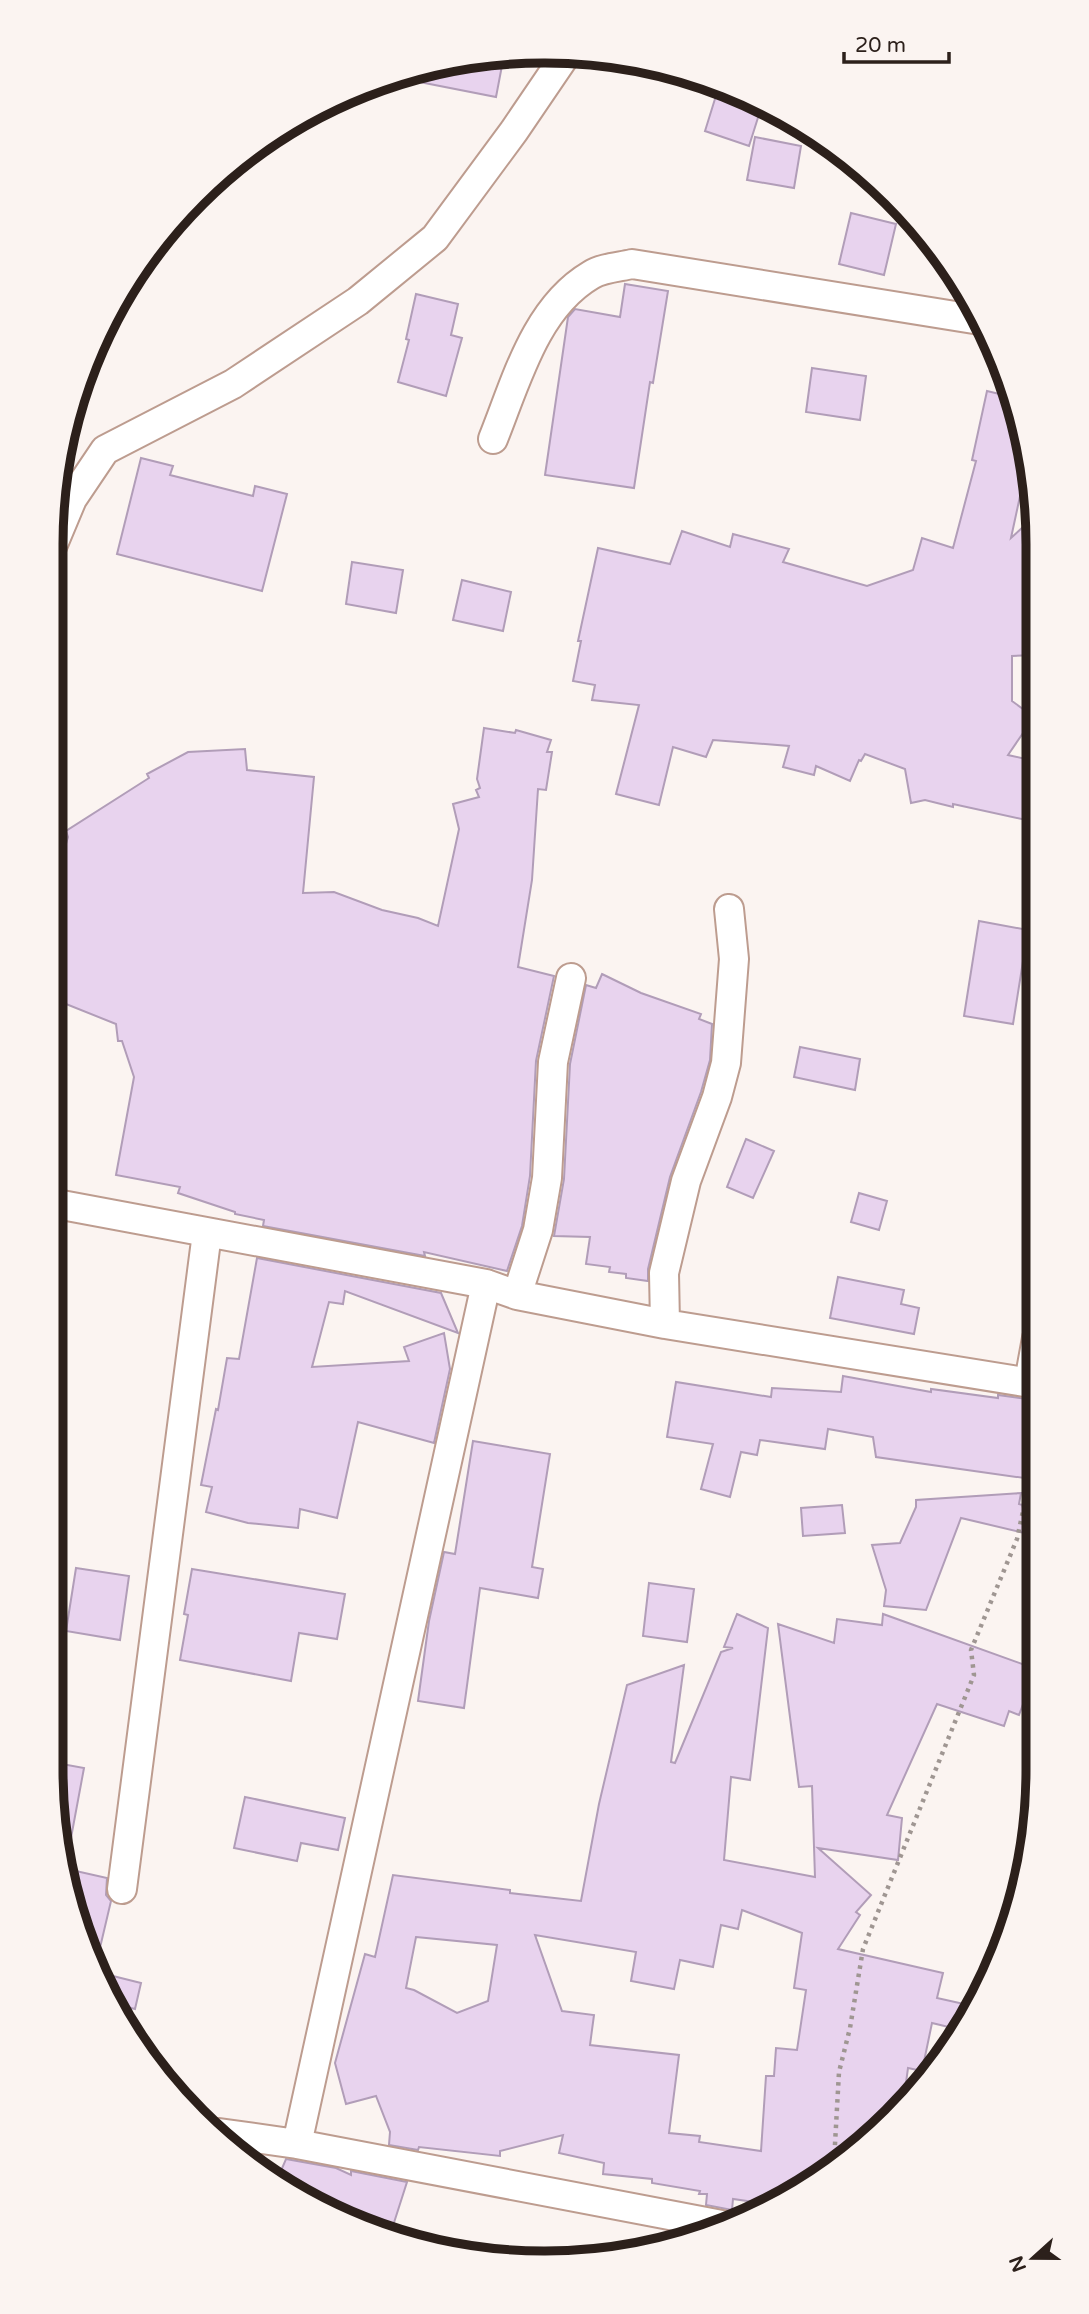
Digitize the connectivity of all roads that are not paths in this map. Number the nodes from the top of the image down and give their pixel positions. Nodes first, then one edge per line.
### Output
1 (560, 63) edge
2 (969, 318) edge
3 (493, 439) dead end
4 (64, 518) edge
5 (729, 909) dead end
6 (571, 978) dead end
7 (63, 1205) edge
8 (207, 1233) junction
9 (486, 1284) junction
10 (517, 1294) junction
11 (665, 1324) junction
12 (1026, 1382) edge
13 (121, 1889) dead end
14 (231, 2135) edge
15 (297, 2144) junction
16 (707, 2222) edge

1 - 4 street
2 - 3 street
5 - 11 street
6 - 10 street
7 - 8 street
8 - 9 street
8 - 13 street
9 - 10 street
9 - 15 street
10 - 11 street
11 - 12 street
14 - 15 street
15 - 16 street

